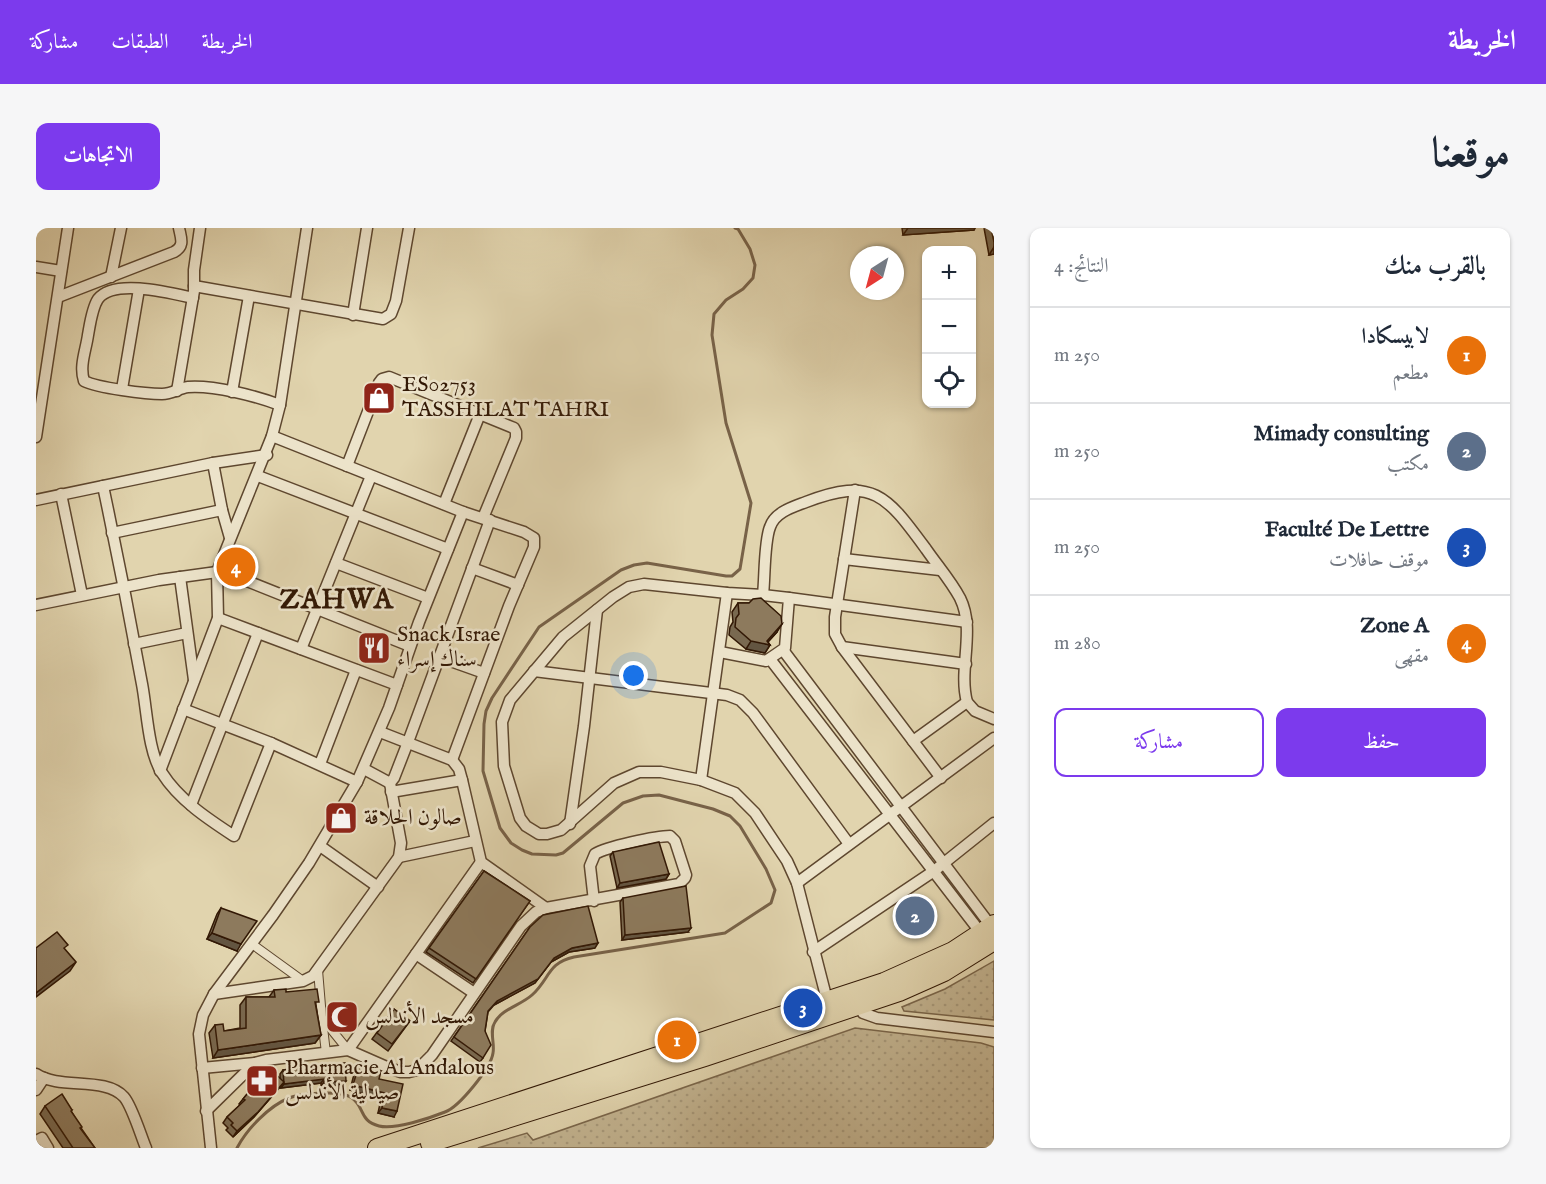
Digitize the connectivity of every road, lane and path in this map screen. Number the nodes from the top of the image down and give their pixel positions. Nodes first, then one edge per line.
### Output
1 (68, 228) edge
2 (121, 228) edge
3 (179, 228) edge
4 (200, 228) edge
5 (307, 228) edge
6 (367, 228) edge
7 (409, 228) edge
8 (36, 267) edge
9 (61, 271) junction
10 (111, 277) junction
11 (139, 289) junction
12 (194, 292) junction
13 (249, 296) junction
14 (58, 297) junction
15 (295, 304) junction
16 (353, 315) junction
17 (122, 389) junction
18 (177, 391) junction
19 (232, 392) junction
20 (38, 404) edge
21 (280, 405) junction
22 (480, 414) junction
23 (273, 436) junction
24 (36, 437) edge
25 (267, 454) junction
26 (213, 463) junction
27 (347, 466) junction
28 (258, 476) junction
29 (371, 476) junction
30 (103, 486) junction
31 (855, 490) junction
32 (61, 494) junction
33 (36, 500) edge
34 (444, 504) junction
35 (222, 510) junction
36 (463, 512) junction
37 (356, 514) junction
38 (487, 519) junction
39 (112, 533) junction
40 (230, 538) junction
41 (448, 549) junction
42 (844, 559) junction
43 (336, 563) junction
44 (472, 568) junction
45 (940, 570) junction
46 (217, 572) junction
47 (180, 577) junction
48 (518, 585) junction
49 (123, 588) junction
50 (727, 593) junction
51 (82, 595) junction
52 (763, 595) junction
53 (428, 598) junction
54 (789, 598) junction
55 (836, 603) junction
56 (36, 605) edge
57 (317, 610) junction
58 (597, 610) junction
59 (218, 618) junction
60 (967, 622) junction
61 (187, 633) junction
62 (258, 633) junction
63 (134, 644) junction
64 (410, 646) junction
65 (842, 647) junction
66 (301, 648) junction
67 (783, 650) junction
68 (720, 652) junction
69 (439, 657) junction
70 (770, 659) junction
71 (966, 664) junction
72 (356, 670) junction
73 (534, 671) junction
74 (484, 673) junction
75 (590, 678) junction
76 (194, 681) junction
77 (397, 685) junction
78 (713, 694) junction
79 (967, 702) junction
80 (183, 709) junction
81 (994, 719) edge
82 (223, 724) junction
83 (380, 732) junction
84 (994, 738) edge
85 (914, 741) junction
86 (408, 742) junction
87 (271, 743) junction
88 (452, 760) junction
89 (320, 764) junction
90 (364, 769) junction
91 (160, 771) junction
92 (941, 778) junction
93 (462, 780) junction
94 (701, 780) junction
95 (357, 782) junction
96 (390, 787) junction
97 (191, 805) junction
98 (900, 807) junction
99 (890, 814) junction
100 (994, 823) edge
101 (570, 824) junction
102 (475, 841) junction
103 (849, 844) junction
104 (320, 846) junction
105 (399, 857) junction
106 (481, 862) junction
107 (943, 864) junction
108 (934, 871) junction
109 (796, 883) junction
110 (378, 887) junction
111 (594, 901) junction
112 (546, 908) junction
113 (990, 931) edge
114 (252, 944) junction
115 (813, 952) junction
116 (416, 954) junction
117 (318, 970) junction
118 (303, 981) junction
119 (474, 993) junction
120 (214, 994) junction
121 (827, 1000) junction
122 (858, 1005) junction
123 (322, 1018) junction
124 (994, 1032) edge
125 (348, 1050) junction
126 (326, 1053) junction
127 (255, 1063) junction
128 (202, 1068) junction
129 (40, 1076) edge
130 (36, 1090) edge
131 (206, 1111) junction
132 (38, 1136) edge
133 (48, 1148) edge
134 (146, 1148) edge
135 (211, 1148) edge
136 (376, 1148) edge
137 (414, 1148) edge

1 - 9 street
2 - 10 street
3 - 10 street
4 - 12 street
5 - 15 street
6 - 16 street
7 - 16 street
8 - 9 street
9 - 14 street
10 - 14 street
11 - 12 street
11 - 17 street
11 - 17 street
12 - 13 street
12 - 18 street
13 - 15 street
13 - 19 street
14 - 20 street
15 - 16 street
15 - 21 street
17 - 18 street
18 - 19 street
19 - 21 street
20 - 24 street
21 - 23 street
22 - 27 street
22 - 34 street
22 - 38 street
23 - 25 street
23 - 27 street
25 - 26 street
25 - 28 street
26 - 30 street
26 - 35 street
27 - 29 street
28 - 37 street
28 - 40 street
29 - 34 street
29 - 37 street
30 - 32 street
30 - 39 street
31 - 42 street
31 - 45 street
31 - 52 street
32 - 33 street
32 - 51 street
34 - 36 street
35 - 39 street
35 - 40 street
36 - 38 street
36 - 41 street
37 - 41 street
37 - 43 street
38 - 44 street
38 - 48 street
39 - 49 street
40 - 46 street
41 - 53 street
42 - 45 street
42 - 55 street
43 - 53 street
43 - 57 street
44 - 48 street
44 - 69 street
45 - 60 street
46 - 47 street
46 - 57 street
46 - 59 street
47 - 49 street
47 - 61 street
48 - 74 street
49 - 51 street
49 - 63 street
50 - 52 street
50 - 58 street
50 - 68 street
51 - 56 street
52 - 54 street
53 - 64 street
54 - 55 street
54 - 67 street
55 - 60 street
55 - 65 street
57 - 64 street
57 - 66 street
58 - 73 street
58 - 75 street
59 - 62 street
59 - 76 street
60 - 71 street
61 - 63 street
61 - 76 street
62 - 66 street
62 - 82 street
63 - 91 street
64 - 77 street
65 - 71 street
65 - 85 street
66 - 72 street
67 - 70 street
67 - 98 street
68 - 70 street
68 - 78 street
69 - 74 street
69 - 86 street
70 - 99 street
71 - 79 street
72 - 77 street
72 - 89 street
73 - 75 street
73 - 101 street
74 - 88 street
75 - 78 street
75 - 101 street
76 - 80 street
77 - 83 street
78 - 94 street
78 - 103 street
79 - 81 street
79 - 85 street
80 - 82 street
80 - 91 street
82 - 87 street
82 - 97 street
83 - 86 street
83 - 90 street
84 - 92 street
85 - 92 street
86 - 88 street
86 - 96 street
87 - 89 street
87 - 97 street
88 - 93 street
89 - 95 street
90 - 95 street
90 - 96 street
91 - 97 street
92 - 98 street
93 - 96 street
93 - 102 street
94 - 101 street
94 - 109 street
95 - 104 street
96 - 105 street
98 - 99 street
98 - 107 street
99 - 103 street
99 - 108 street
100 - 107 street
102 - 105 street
102 - 106 street
103 - 109 street
104 - 110 street
104 - 114 street
105 - 110 street
106 - 112 street
106 - 116 street
107 - 108 street
107 - 113 street
108 - 113 street
108 - 115 street
109 - 115 street
110 - 117 street
111 - 111 street
111 - 112 street
112 - 119 street
113 - 121 main road
113 - 122 main road
114 - 118 street
114 - 120 street
115 - 121 street
116 - 119 street
116 - 125 street
117 - 118 street
117 - 123 street
118 - 120 street
119 - 125 street
120 - 128 street
121 - 136 main road
122 - 124 street
122 - 137 main road
123 - 125 street
123 - 126 street
125 - 126 street
126 - 127 street
127 - 128 street
127 - 131 street
128 - 131 street
129 - 130 street
129 - 134 street
131 - 135 street
132 - 133 street

